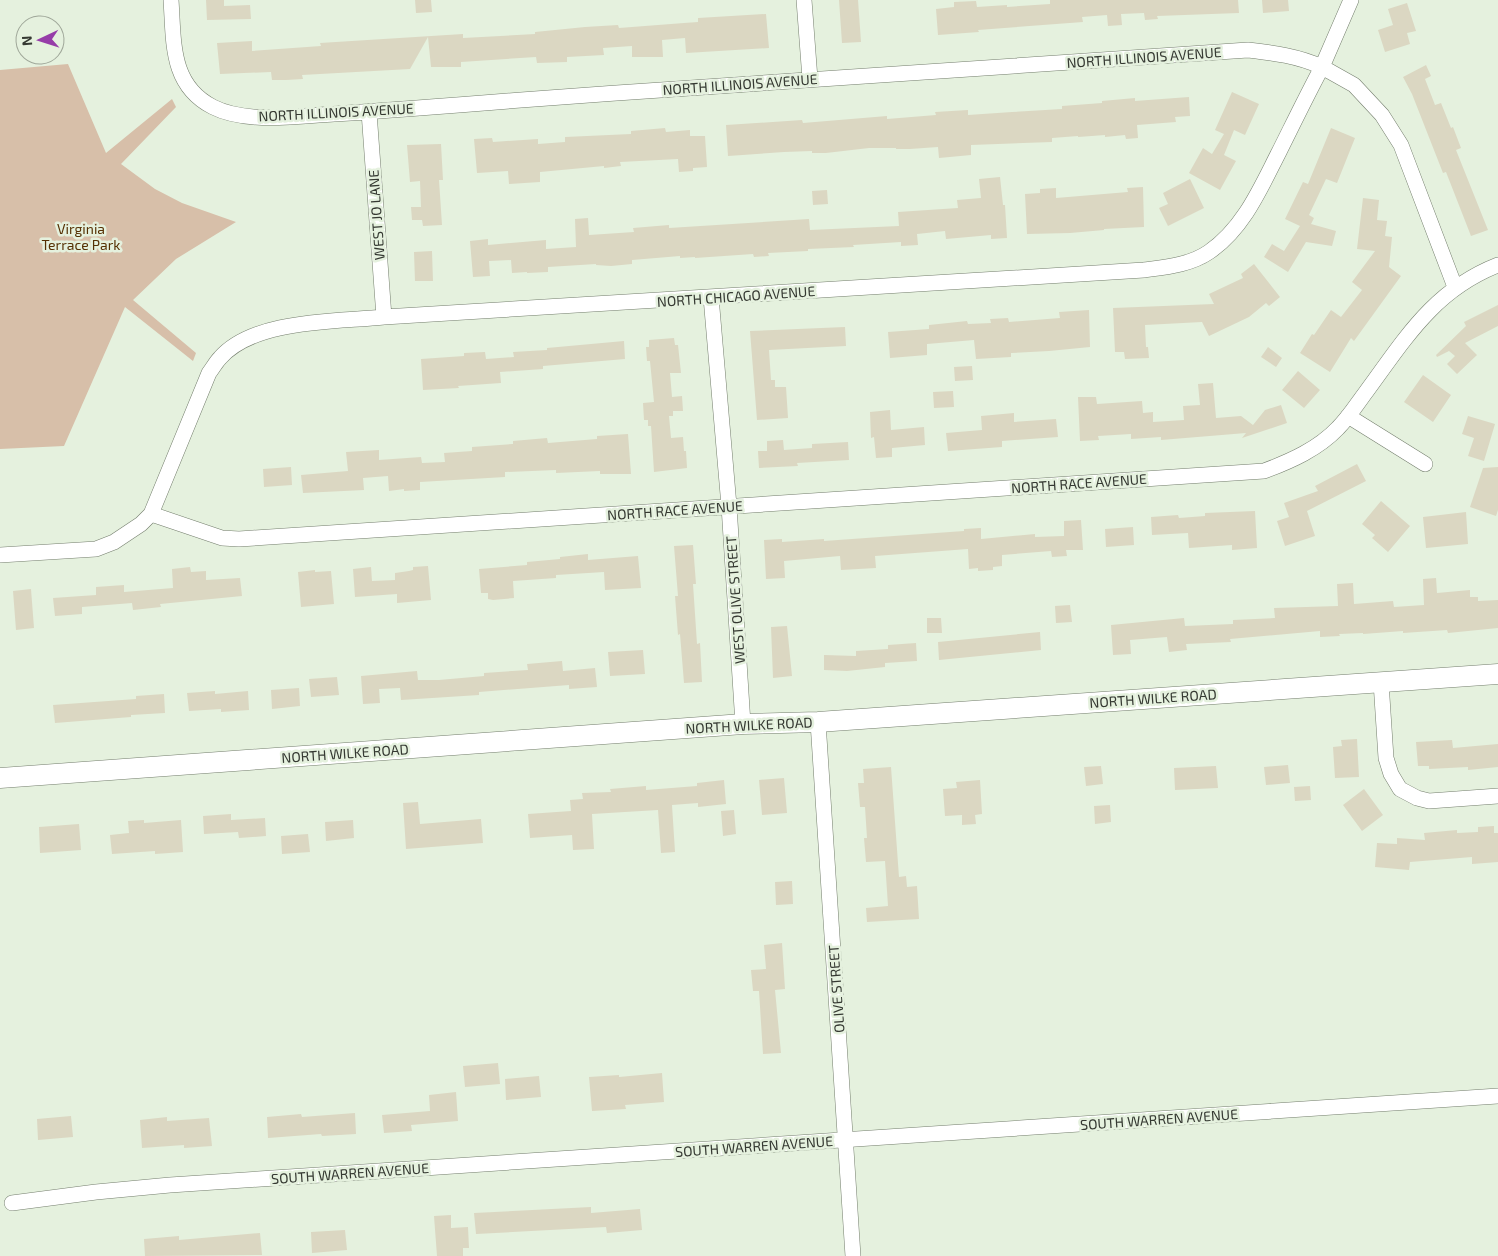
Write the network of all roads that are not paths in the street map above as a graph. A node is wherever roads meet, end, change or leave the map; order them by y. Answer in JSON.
{"nodes":[{"id":1,"x":171,"y":0,"type":"edge"},
{"id":2,"x":804,"y":0,"type":"edge"},
{"id":3,"x":1351,"y":0,"type":"edge"},
{"id":4,"x":1322,"y":67,"type":"junction"},
{"id":5,"x":810,"y":79,"type":"junction"},
{"id":6,"x":369,"y":112,"type":"junction"},
{"id":7,"x":1498,"y":265,"type":"edge"},
{"id":8,"x":1455,"y":288,"type":"junction"},
{"id":9,"x":711,"y":297,"type":"junction"},
{"id":10,"x":384,"y":318,"type":"junction"},
{"id":11,"x":1348,"y":416,"type":"junction"},
{"id":12,"x":1426,"y":464,"type":"dead end"},
{"id":13,"x":729,"y":506,"type":"junction"},
{"id":14,"x":151,"y":514,"type":"junction"},
{"id":15,"x":0,"y":555,"type":"edge"},
{"id":16,"x":1498,"y":674,"type":"edge"},
{"id":17,"x":1381,"y":682,"type":"junction"},
{"id":18,"x":818,"y":722,"type":"junction"},
{"id":19,"x":744,"y":724,"type":"junction"},
{"id":20,"x":0,"y":778,"type":"edge"},
{"id":21,"x":1498,"y":796,"type":"edge"},
{"id":22,"x":1498,"y":1096,"type":"edge"},
{"id":23,"x":845,"y":1140,"type":"junction"},
{"id":24,"x":12,"y":1203,"type":"dead end"},
{"id":25,"x":853,"y":1256,"type":"edge"}],
"edges":[{"from":1,"to":6,"type":"street","name":"NORTH ILLINOIS AVENUE"},
{"from":2,"to":5,"type":"street"},
{"from":3,"to":4,"type":"street","name":"NORTH CHICAGO AVENUE"},
{"from":4,"to":5,"type":"street","name":"NORTH ILLINOIS AVENUE"},
{"from":4,"to":8,"type":"street","name":"NORTH ILLINOIS AVENUE"},
{"from":4,"to":9,"type":"street","name":"NORTH CHICAGO AVENUE"},
{"from":5,"to":6,"type":"street","name":"NORTH ILLINOIS AVENUE"},
{"from":6,"to":10,"type":"street","name":"WEST JO LANE"},
{"from":7,"to":8,"type":"street"},
{"from":8,"to":11,"type":"street","name":"NORTH RACE AVENUE"},
{"from":9,"to":10,"type":"street","name":"NORTH CHICAGO AVENUE"},
{"from":9,"to":13,"type":"street","name":"WEST OLIVE STREET"},
{"from":10,"to":14,"type":"street","name":"NORTH CHICAGO AVENUE"},
{"from":11,"to":12,"type":"street"},
{"from":11,"to":13,"type":"street","name":"NORTH RACE AVENUE"},
{"from":13,"to":14,"type":"street","name":"NORTH RACE AVENUE"},
{"from":13,"to":19,"type":"street","name":"WEST OLIVE STREET"},
{"from":14,"to":15,"type":"street"},
{"from":16,"to":17,"type":"street","name":"NORTH WILKE ROAD"},
{"from":17,"to":18,"type":"street","name":"NORTH WILKE ROAD"},
{"from":17,"to":21,"type":"street"},
{"from":18,"to":19,"type":"street","name":"NORTH WILKE ROAD"},
{"from":18,"to":23,"type":"street","name":"OLIVE STREET"},
{"from":19,"to":20,"type":"street","name":"NORTH WILKE ROAD"},
{"from":22,"to":23,"type":"street","name":"SOUTH WARREN AVENUE"},
{"from":23,"to":24,"type":"street","name":"SOUTH WARREN AVENUE"},
{"from":23,"to":25,"type":"street","name":"OLIVE STREET"}]}
